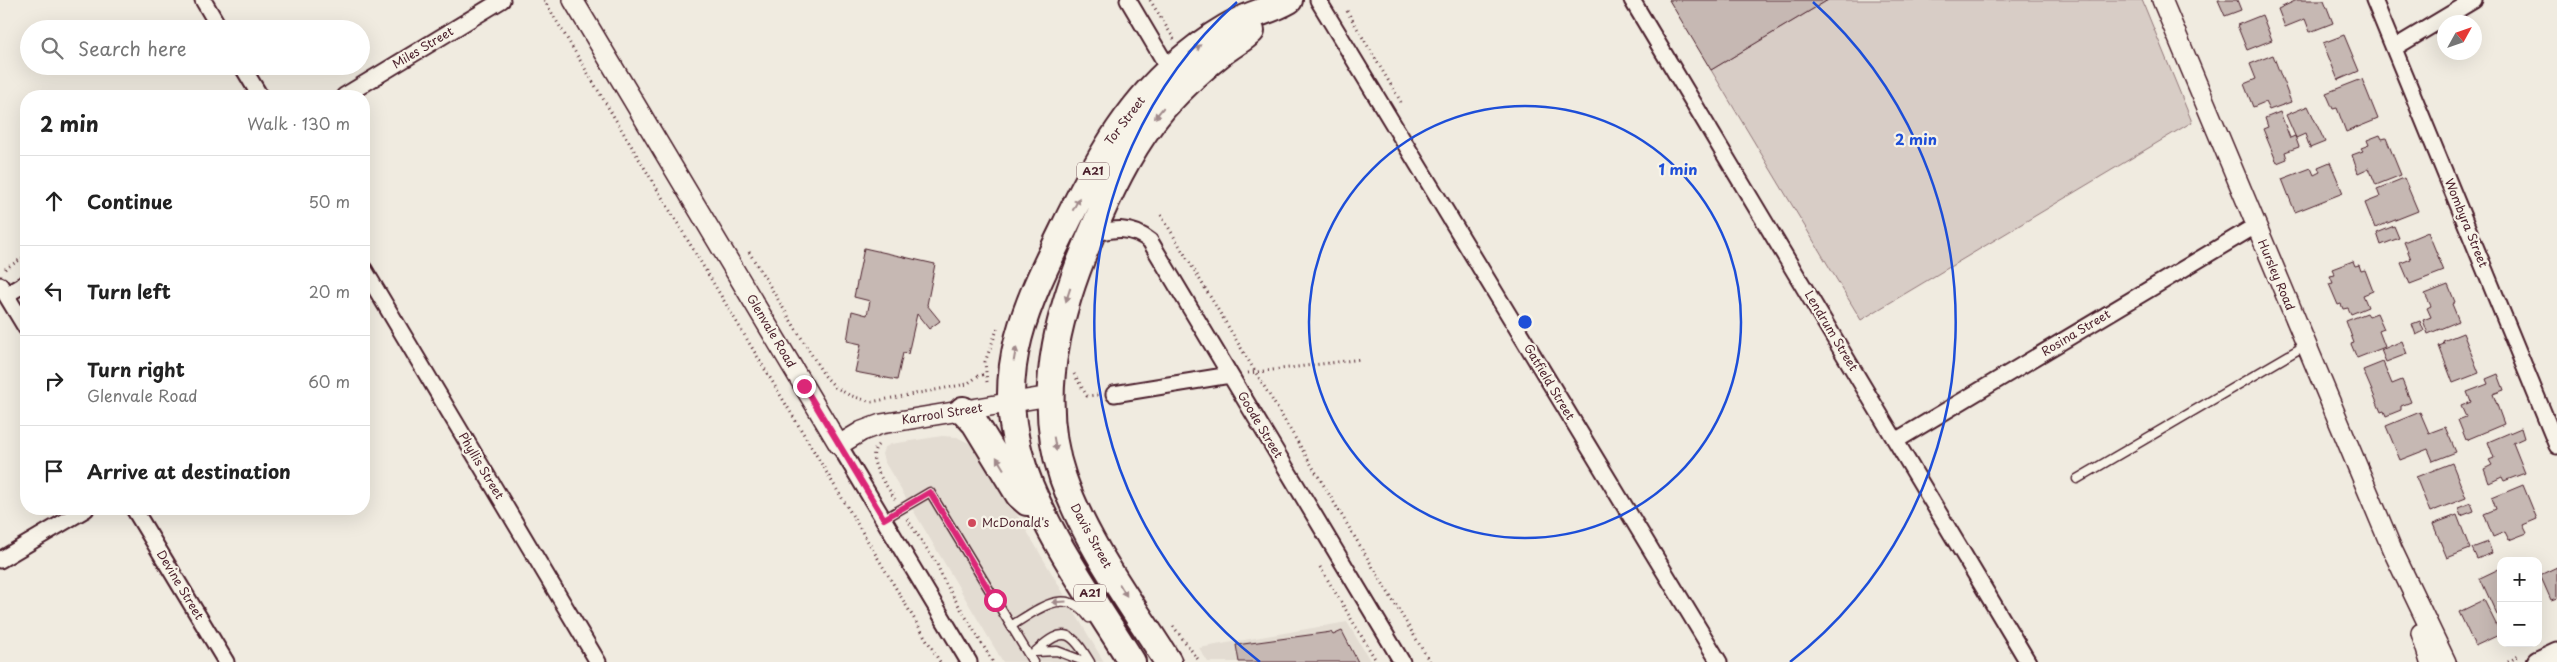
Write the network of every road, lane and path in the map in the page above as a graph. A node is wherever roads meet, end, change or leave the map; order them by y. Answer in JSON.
{"nodes":[{"id":1,"x":202,"y":0,"type":"edge"},
{"id":2,"x":502,"y":0,"type":"edge"},
{"id":3,"x":544,"y":0,"type":"edge"},
{"id":4,"x":573,"y":0,"type":"edge"},
{"id":5,"x":1128,"y":0,"type":"edge"},
{"id":6,"x":1150,"y":0,"type":"edge"},
{"id":7,"x":1318,"y":0,"type":"edge"},
{"id":8,"x":1632,"y":0,"type":"edge"},
{"id":9,"x":2162,"y":0,"type":"edge"},
{"id":10,"x":2374,"y":0,"type":"edge"},
{"id":11,"x":2474,"y":0,"type":"edge"},
{"id":12,"x":1280,"y":5,"type":"edge"},
{"id":13,"x":214,"y":20,"type":"edge"},
{"id":14,"x":1175,"y":42,"type":"dead end"},
{"id":15,"x":2394,"y":48,"type":"junction"},
{"id":16,"x":247,"y":75,"type":"edge"},
{"id":17,"x":1175,"y":80,"type":"junction"},
{"id":18,"x":256,"y":90,"type":"edge"},
{"id":19,"x":354,"y":90,"type":"edge"},
{"id":20,"x":1161,"y":215,"type":"dead end"},
{"id":21,"x":2255,"y":226,"type":"junction"},
{"id":22,"x":1092,"y":234,"type":"junction"},
{"id":23,"x":749,"y":252,"type":"dead end"},
{"id":24,"x":20,"y":260,"type":"edge"},
{"id":25,"x":0,"y":272,"type":"edge"},
{"id":26,"x":370,"y":279,"type":"edge"},
{"id":27,"x":20,"y":286,"type":"edge"},
{"id":28,"x":3,"y":290,"type":"edge"},
{"id":29,"x":20,"y":318,"type":"edge"},
{"id":30,"x":2306,"y":344,"type":"junction"},
{"id":31,"x":1362,"y":359,"type":"dead end"},
{"id":32,"x":1256,"y":372,"type":"junction"},
{"id":33,"x":1073,"y":373,"type":"dead end"},
{"id":34,"x":986,"y":374,"type":"dead end"},
{"id":35,"x":1230,"y":375,"type":"junction"},
{"id":36,"x":1114,"y":394,"type":"joint"},
{"id":37,"x":1050,"y":396,"type":"junction"},
{"id":38,"x":1012,"y":402,"type":"junction"},
{"id":39,"x":963,"y":410,"type":"junction"},
{"id":40,"x":1897,"y":440,"type":"junction"},
{"id":41,"x":884,"y":443,"type":"dead end"},
{"id":42,"x":839,"y":445,"type":"junction"},
{"id":43,"x":2557,"y":446,"type":"edge"},
{"id":44,"x":2078,"y":479,"type":"dead end"},
{"id":45,"x":901,"y":509,"type":"junction"},
{"id":46,"x":1042,"y":513,"type":"junction"},
{"id":47,"x":76,"y":515,"type":"edge"},
{"id":48,"x":138,"y":515,"type":"edge"},
{"id":49,"x":884,"y":519,"type":"junction"},
{"id":50,"x":2392,"y":549,"type":"junction"},
{"id":51,"x":0,"y":560,"type":"edge"},
{"id":52,"x":1320,"y":567,"type":"dead end"},
{"id":53,"x":1092,"y":623,"type":"dead end"},
{"id":54,"x":1011,"y":626,"type":"junction"},
{"id":55,"x":1103,"y":634,"type":"dead end"},
{"id":56,"x":1036,"y":651,"type":"junction"},
{"id":57,"x":2557,"y":653,"type":"edge"},
{"id":58,"x":1128,"y":655,"type":"edge"},
{"id":59,"x":1031,"y":659,"type":"edge"},
{"id":60,"x":226,"y":662,"type":"edge"},
{"id":61,"x":598,"y":662,"type":"edge"},
{"id":62,"x":940,"y":662,"type":"edge"},
{"id":63,"x":969,"y":662,"type":"edge"},
{"id":64,"x":993,"y":662,"type":"edge"},
{"id":65,"x":1088,"y":662,"type":"edge"},
{"id":66,"x":1168,"y":662,"type":"edge"},
{"id":67,"x":1376,"y":662,"type":"edge"},
{"id":68,"x":1402,"y":662,"type":"edge"},
{"id":69,"x":1430,"y":662,"type":"edge"},
{"id":70,"x":1718,"y":662,"type":"edge"},
{"id":71,"x":2028,"y":662,"type":"edge"},
{"id":72,"x":2430,"y":662,"type":"edge"},
{"id":73,"x":2446,"y":662,"type":"edge"},
{"id":74,"x":2538,"y":662,"type":"edge"}],
"edges":[{"from":1,"to":13,"type":"street"},
{"from":2,"to":19,"type":"street","name":"Miles Street"},
{"from":3,"to":62,"type":"path"},
{"from":4,"to":42,"type":"street","name":"Glenvale Road"},
{"from":5,"to":17,"type":"street"},
{"from":6,"to":14,"type":"path"},
{"from":7,"to":70,"type":"street","name":"Gatfield Street"},
{"from":8,"to":40,"type":"street","name":"Lendrum Street"},
{"from":9,"to":21,"type":"street","name":"Hursley Road"},
{"from":10,"to":15,"type":"street","name":"Wombyra Street"},
{"from":11,"to":15,"type":"street"},
{"from":12,"to":17,"type":"highway","name":"Tor Street","number":"A21"},
{"from":15,"to":43,"type":"street","name":"Wombyra Street"},
{"from":16,"to":18,"type":"street"},
{"from":17,"to":22,"type":"highway","name":"Tor Street","number":"A21","one_way":true},
{"from":38,"to":17,"type":"highway","name":"Tor Street","number":"A21","one_way":true},
{"from":20,"to":32,"type":"path"},
{"from":21,"to":30,"type":"street","name":"Hursley Road"},
{"from":21,"to":40,"type":"street","name":"Rosina Street"},
{"from":22,"to":35,"type":"street","name":"Goode Street"},
{"from":22,"to":37,"type":"highway","name":"Tor Street","number":"A21","one_way":true},
{"from":23,"to":34,"type":"path"},
{"from":24,"to":25,"type":"path"},
{"from":26,"to":61,"type":"street","name":"Phyllis Street"},
{"from":27,"to":28,"type":"street"},
{"from":28,"to":29,"type":"street"},
{"from":30,"to":44,"type":"lane"},
{"from":30,"to":50,"type":"street","name":"Hursley Road"},
{"from":31,"to":32,"type":"path"},
{"from":32,"to":35,"type":"path"},
{"from":32,"to":69,"type":"path"},
{"from":33,"to":36,"type":"path"},
{"from":35,"to":36,"type":"street"},
{"from":35,"to":68,"type":"street","name":"Goode Street"},
{"from":37,"to":38,"type":"street","name":"Karrool Street"},
{"from":37,"to":66,"type":"highway","name":"Davis Street","number":"A21","one_way":true},
{"from":38,"to":39,"type":"street","name":"Karrool Street"},
{"from":38,"to":46,"type":"highway","number":"A21"},
{"from":39,"to":42,"type":"street","name":"Karrool Street"},
{"from":46,"to":39,"type":"highway","one_way":true},
{"from":40,"to":71,"type":"street","name":"Lendrum Street"},
{"from":41,"to":45,"type":"path"},
{"from":42,"to":49,"type":"street","name":"Glenvale Road"},
{"from":45,"to":49,"type":"lane"},
{"from":45,"to":54,"type":"lane"},
{"from":45,"to":64,"type":"path"},
{"from":46,"to":58,"type":"highway","number":"A21"},
{"from":47,"to":51,"type":"street"},
{"from":48,"to":60,"type":"street","name":"Devine Street"},
{"from":49,"to":63,"type":"street","name":"Glenvale Road"},
{"from":50,"to":72,"type":"street","name":"Hursley Road"},
{"from":50,"to":73,"type":"street","name":"Hursley Road"},
{"from":52,"to":67,"type":"path"},
{"from":53,"to":54,"type":"lane","one_way":true},
{"from":54,"to":59,"type":"lane"},
{"from":55,"to":58,"type":"lane"},
{"from":56,"to":59,"type":"lane"},
{"from":56,"to":65,"type":"lane"},
{"from":56,"to":65,"type":"lane"},
{"from":57,"to":74,"type":"main road"}]}
